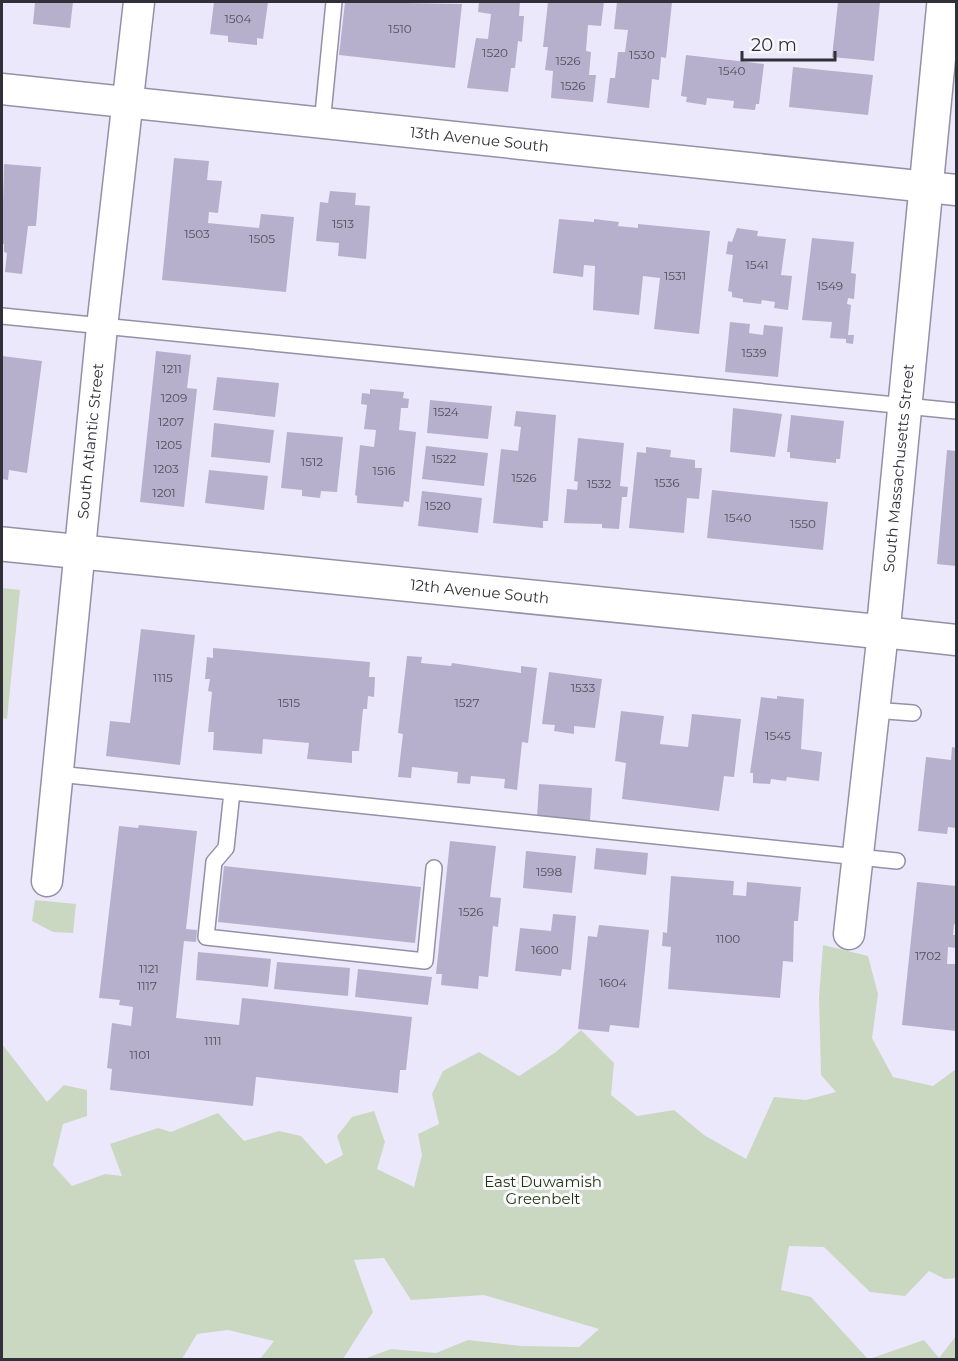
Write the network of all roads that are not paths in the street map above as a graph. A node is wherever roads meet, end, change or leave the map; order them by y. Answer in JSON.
{"nodes":[{"id":1,"x":139,"y":2,"type":"edge"},
{"id":2,"x":334,"y":2,"type":"edge"},
{"id":3,"x":945,"y":2,"type":"edge"},
{"id":4,"x":2,"y":89,"type":"edge"},
{"id":5,"x":128,"y":103,"type":"junction"},
{"id":6,"x":322,"y":124,"type":"junction"},
{"id":7,"x":941,"y":188,"type":"edge"},
{"id":8,"x":2,"y":316,"type":"edge"},
{"id":9,"x":102,"y":327,"type":"junction"},
{"id":10,"x":905,"y":406,"type":"junction"},
{"id":11,"x":957,"y":411,"type":"edge"},
{"id":12,"x":2,"y":544,"type":"edge"},
{"id":13,"x":80,"y":552,"type":"junction"},
{"id":14,"x":883,"y":632,"type":"junction"},
{"id":15,"x":957,"y":640,"type":"edge"},
{"id":16,"x":873,"y":710,"type":"junction"},
{"id":17,"x":913,"y":713,"type":"dead end"},
{"id":18,"x":58,"y":774,"type":"junction"},
{"id":19,"x":232,"y":792,"type":"junction"},
{"id":20,"x":857,"y":858,"type":"junction"},
{"id":21,"x":897,"y":861,"type":"dead end"},
{"id":22,"x":434,"y":868,"type":"dead end"},
{"id":23,"x":46,"y":881,"type":"dead end"},
{"id":24,"x":849,"y":934,"type":"dead end"}],
"edges":[{"from":1,"to":5,"type":"street","name":"South Atlantic Street"},
{"from":2,"to":6,"type":"lane"},
{"from":3,"to":7,"type":"street","name":"South Massachusetts Street"},
{"from":4,"to":5,"type":"street","name":"13th Avenue South"},
{"from":5,"to":6,"type":"street","name":"13th Avenue South"},
{"from":5,"to":9,"type":"street","name":"South Atlantic Street"},
{"from":6,"to":7,"type":"street","name":"13th Avenue South"},
{"from":7,"to":10,"type":"street","name":"South Massachusetts Street"},
{"from":8,"to":9,"type":"lane"},
{"from":9,"to":10,"type":"lane"},
{"from":9,"to":13,"type":"street","name":"South Atlantic Street"},
{"from":10,"to":11,"type":"lane"},
{"from":10,"to":14,"type":"street","name":"South Massachusetts Street"},
{"from":12,"to":13,"type":"street","name":"12th Avenue South"},
{"from":13,"to":14,"type":"street","name":"12th Avenue South"},
{"from":13,"to":18,"type":"street","name":"South Atlantic Street"},
{"from":14,"to":15,"type":"street","name":"12th Avenue South"},
{"from":14,"to":16,"type":"street","name":"South Massachusetts Street"},
{"from":16,"to":17,"type":"lane"},
{"from":16,"to":20,"type":"street","name":"South Massachusetts Street"},
{"from":18,"to":19,"type":"lane"},
{"from":18,"to":23,"type":"street","name":"South Atlantic Street"},
{"from":19,"to":20,"type":"lane"},
{"from":19,"to":22,"type":"lane"},
{"from":20,"to":21,"type":"lane"},
{"from":20,"to":24,"type":"street","name":"South Massachusetts Street"}]}
